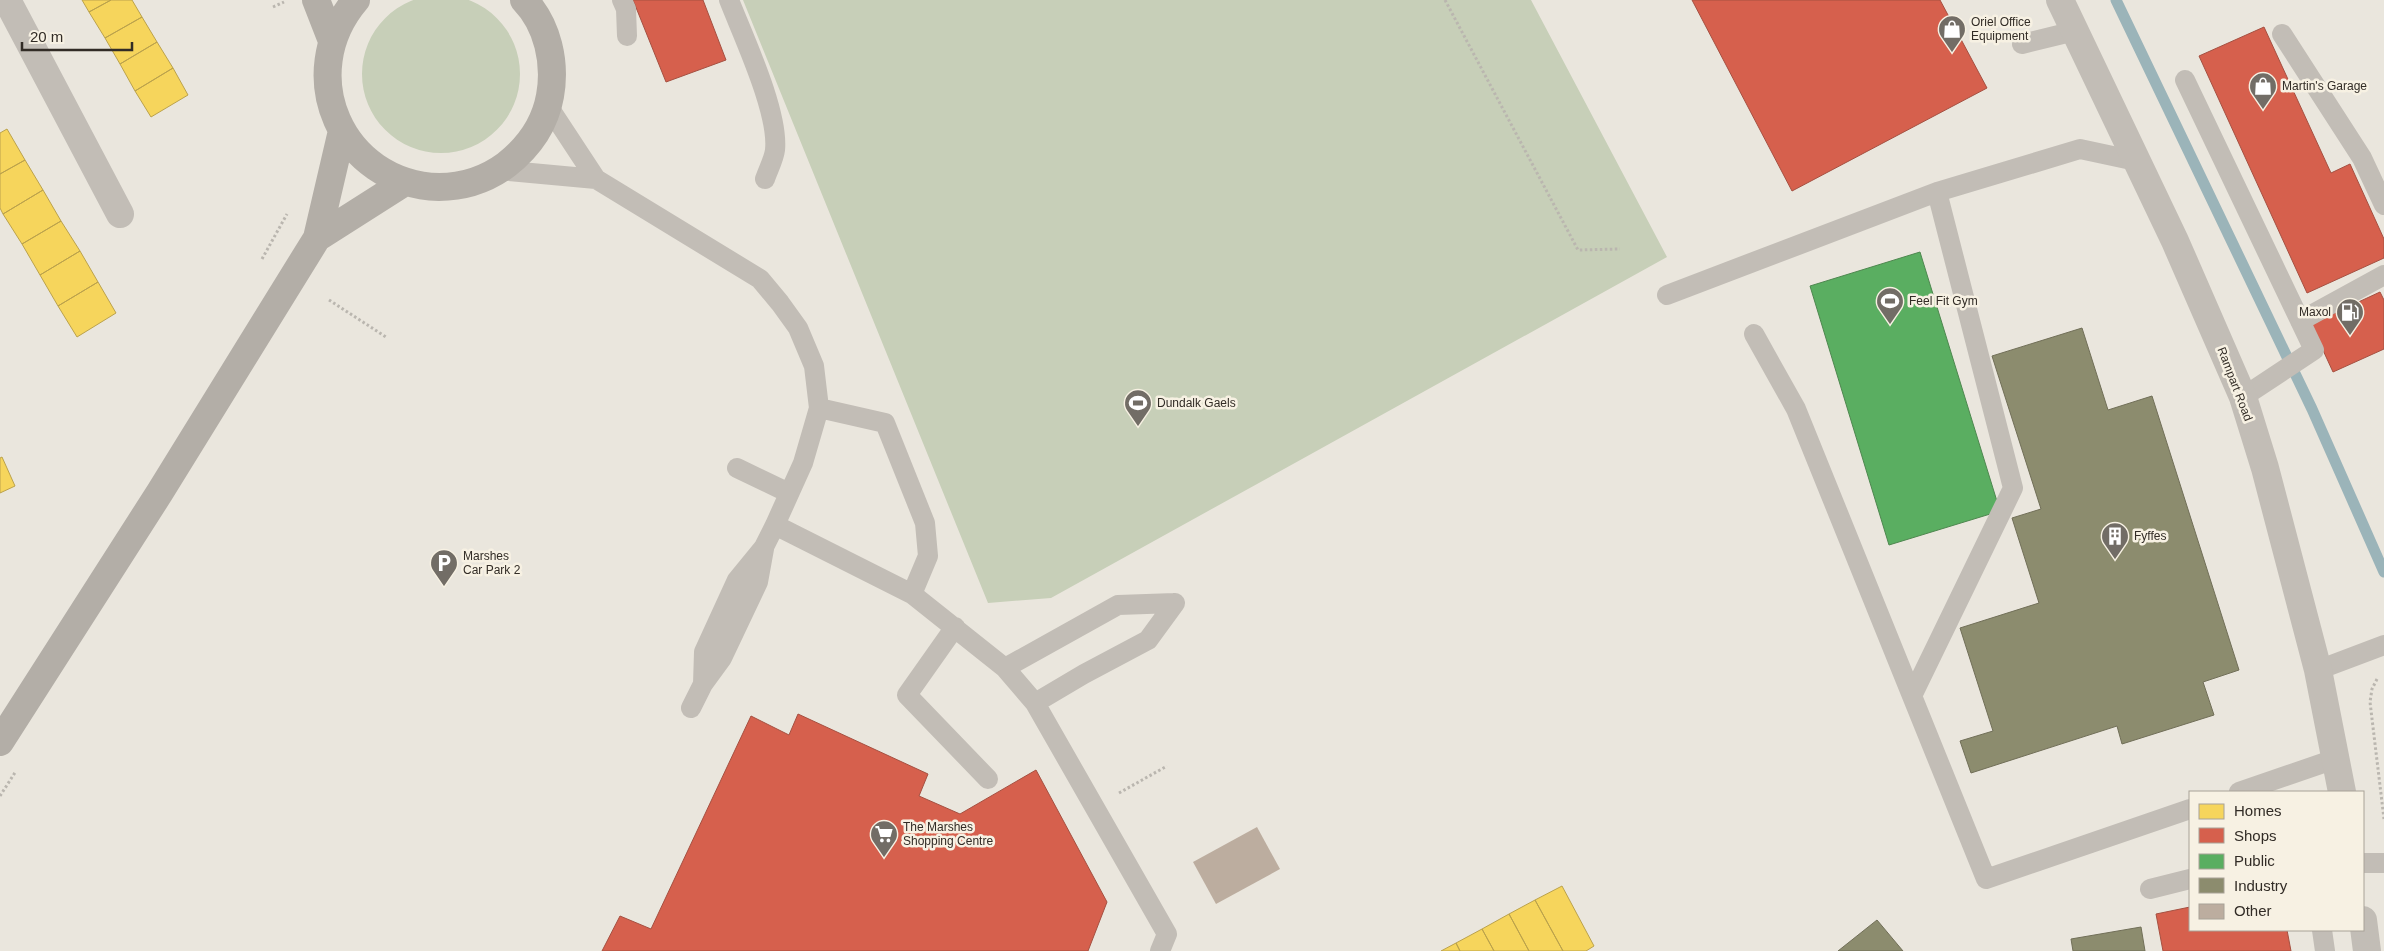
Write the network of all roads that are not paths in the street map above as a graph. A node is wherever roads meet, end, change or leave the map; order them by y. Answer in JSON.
{"nodes":[{"id":1,"x":316,"y":0,"type":"edge"},
{"id":2,"x":356,"y":0,"type":"edge"},
{"id":3,"x":622,"y":0,"type":"edge"},
{"id":4,"x":728,"y":0,"type":"edge"},
{"id":5,"x":2060,"y":0,"type":"edge"},
{"id":6,"x":526,"y":1,"type":"edge"},
{"id":7,"x":5,"y":6,"type":"edge"},
{"id":8,"x":2076,"y":31,"type":"junction"},
{"id":9,"x":2282,"y":34,"type":"dead end"},
{"id":10,"x":627,"y":36,"type":"dead end"},
{"id":11,"x":332,"y":41,"type":"junction"},
{"id":12,"x":2022,"y":44,"type":"dead end"},
{"id":13,"x":2185,"y":80,"type":"dead end"},
{"id":14,"x":548,"y":106,"type":"junction"},
{"id":15,"x":342,"y":131,"type":"junction"},
{"id":16,"x":2136,"y":161,"type":"junction"},
{"id":17,"x":500,"y":170,"type":"junction"},
{"id":18,"x":596,"y":179,"type":"junction"},
{"id":19,"x":765,"y":179,"type":"dead end"},
{"id":20,"x":405,"y":182,"type":"junction"},
{"id":21,"x":1937,"y":192,"type":"junction"},
{"id":22,"x":2384,"y":205,"type":"edge"},
{"id":23,"x":120,"y":214,"type":"dead end"},
{"id":24,"x":317,"y":238,"type":"junction"},
{"id":25,"x":2384,"y":275,"type":"edge"},
{"id":26,"x":1667,"y":294,"type":"dead end"},
{"id":27,"x":2300,"y":322,"type":"junction"},
{"id":28,"x":1754,"y":334,"type":"dead end"},
{"id":29,"x":2243,"y":398,"type":"junction"},
{"id":30,"x":819,"y":408,"type":"junction"},
{"id":31,"x":737,"y":468,"type":"dead end"},
{"id":32,"x":789,"y":493,"type":"junction"},
{"id":33,"x":775,"y":525,"type":"junction"},
{"id":34,"x":912,"y":594,"type":"junction"},
{"id":35,"x":955,"y":627,"type":"junction"},
{"id":36,"x":2384,"y":645,"type":"edge"},
{"id":37,"x":1005,"y":668,"type":"junction"},
{"id":38,"x":2318,"y":670,"type":"junction"},
{"id":39,"x":1912,"y":696,"type":"junction"},
{"id":40,"x":1035,"y":703,"type":"junction"},
{"id":41,"x":691,"y":708,"type":"dead end"},
{"id":42,"x":0,"y":742,"type":"edge"},
{"id":43,"x":2335,"y":759,"type":"junction"},
{"id":44,"x":988,"y":779,"type":"dead end"},
{"id":45,"x":2242,"y":791,"type":"edge"},
{"id":46,"x":2342,"y":791,"type":"edge"},
{"id":47,"x":2189,"y":809,"type":"edge"},
{"id":48,"x":2364,"y":863,"type":"edge"},
{"id":49,"x":2384,"y":864,"type":"edge"},
{"id":50,"x":2189,"y":879,"type":"edge"},
{"id":51,"x":2150,"y":889,"type":"dead end"},
{"id":52,"x":2364,"y":928,"type":"edge"},
{"id":53,"x":2322,"y":931,"type":"edge"},
{"id":54,"x":1160,"y":951,"type":"edge"},
{"id":55,"x":2325,"y":951,"type":"edge"},
{"id":56,"x":2367,"y":951,"type":"edge"}],
"edges":[{"from":1,"to":11,"type":"street"},
{"from":2,"to":11,"type":"street"},
{"from":3,"to":10,"type":"lane"},
{"from":4,"to":19,"type":"lane"},
{"from":5,"to":8,"type":"street","name":"Rampart Road"},
{"from":6,"to":14,"type":"street"},
{"from":7,"to":23,"type":"street"},
{"from":8,"to":12,"type":"lane"},
{"from":8,"to":16,"type":"street","name":"Rampart Road"},
{"from":9,"to":22,"type":"lane"},
{"from":11,"to":15,"type":"street"},
{"from":13,"to":27,"type":"lane"},
{"from":14,"to":17,"type":"street"},
{"from":14,"to":18,"type":"lane"},
{"from":15,"to":20,"type":"street"},
{"from":15,"to":24,"type":"street"},
{"from":16,"to":21,"type":"lane"},
{"from":16,"to":29,"type":"street","name":"Rampart Road"},
{"from":17,"to":18,"type":"lane"},
{"from":17,"to":20,"type":"street"},
{"from":18,"to":30,"type":"lane"},
{"from":20,"to":24,"type":"street"},
{"from":21,"to":26,"type":"lane"},
{"from":21,"to":39,"type":"lane"},
{"from":24,"to":42,"type":"street"},
{"from":25,"to":27,"type":"lane"},
{"from":27,"to":29,"type":"lane"},
{"from":28,"to":39,"type":"lane"},
{"from":29,"to":38,"type":"street","name":"Rampart Road"},
{"from":30,"to":32,"type":"lane"},
{"from":30,"to":34,"type":"lane"},
{"from":31,"to":32,"type":"lane"},
{"from":32,"to":33,"type":"lane"},
{"from":33,"to":34,"type":"lane"},
{"from":33,"to":41,"type":"lane"},
{"from":34,"to":35,"type":"lane"},
{"from":35,"to":37,"type":"lane"},
{"from":35,"to":44,"type":"lane"},
{"from":36,"to":38,"type":"lane"},
{"from":37,"to":40,"type":"lane"},
{"from":37,"to":40,"type":"lane"},
{"from":38,"to":43,"type":"street","name":"Rampart Road"},
{"from":39,"to":47,"type":"lane"},
{"from":40,"to":54,"type":"lane"},
{"from":43,"to":45,"type":"lane"},
{"from":43,"to":46,"type":"street","name":"Rampart Road"},
{"from":48,"to":49,"type":"lane"},
{"from":50,"to":51,"type":"lane"},
{"from":52,"to":56,"type":"street"},
{"from":53,"to":55,"type":"lane"}]}
